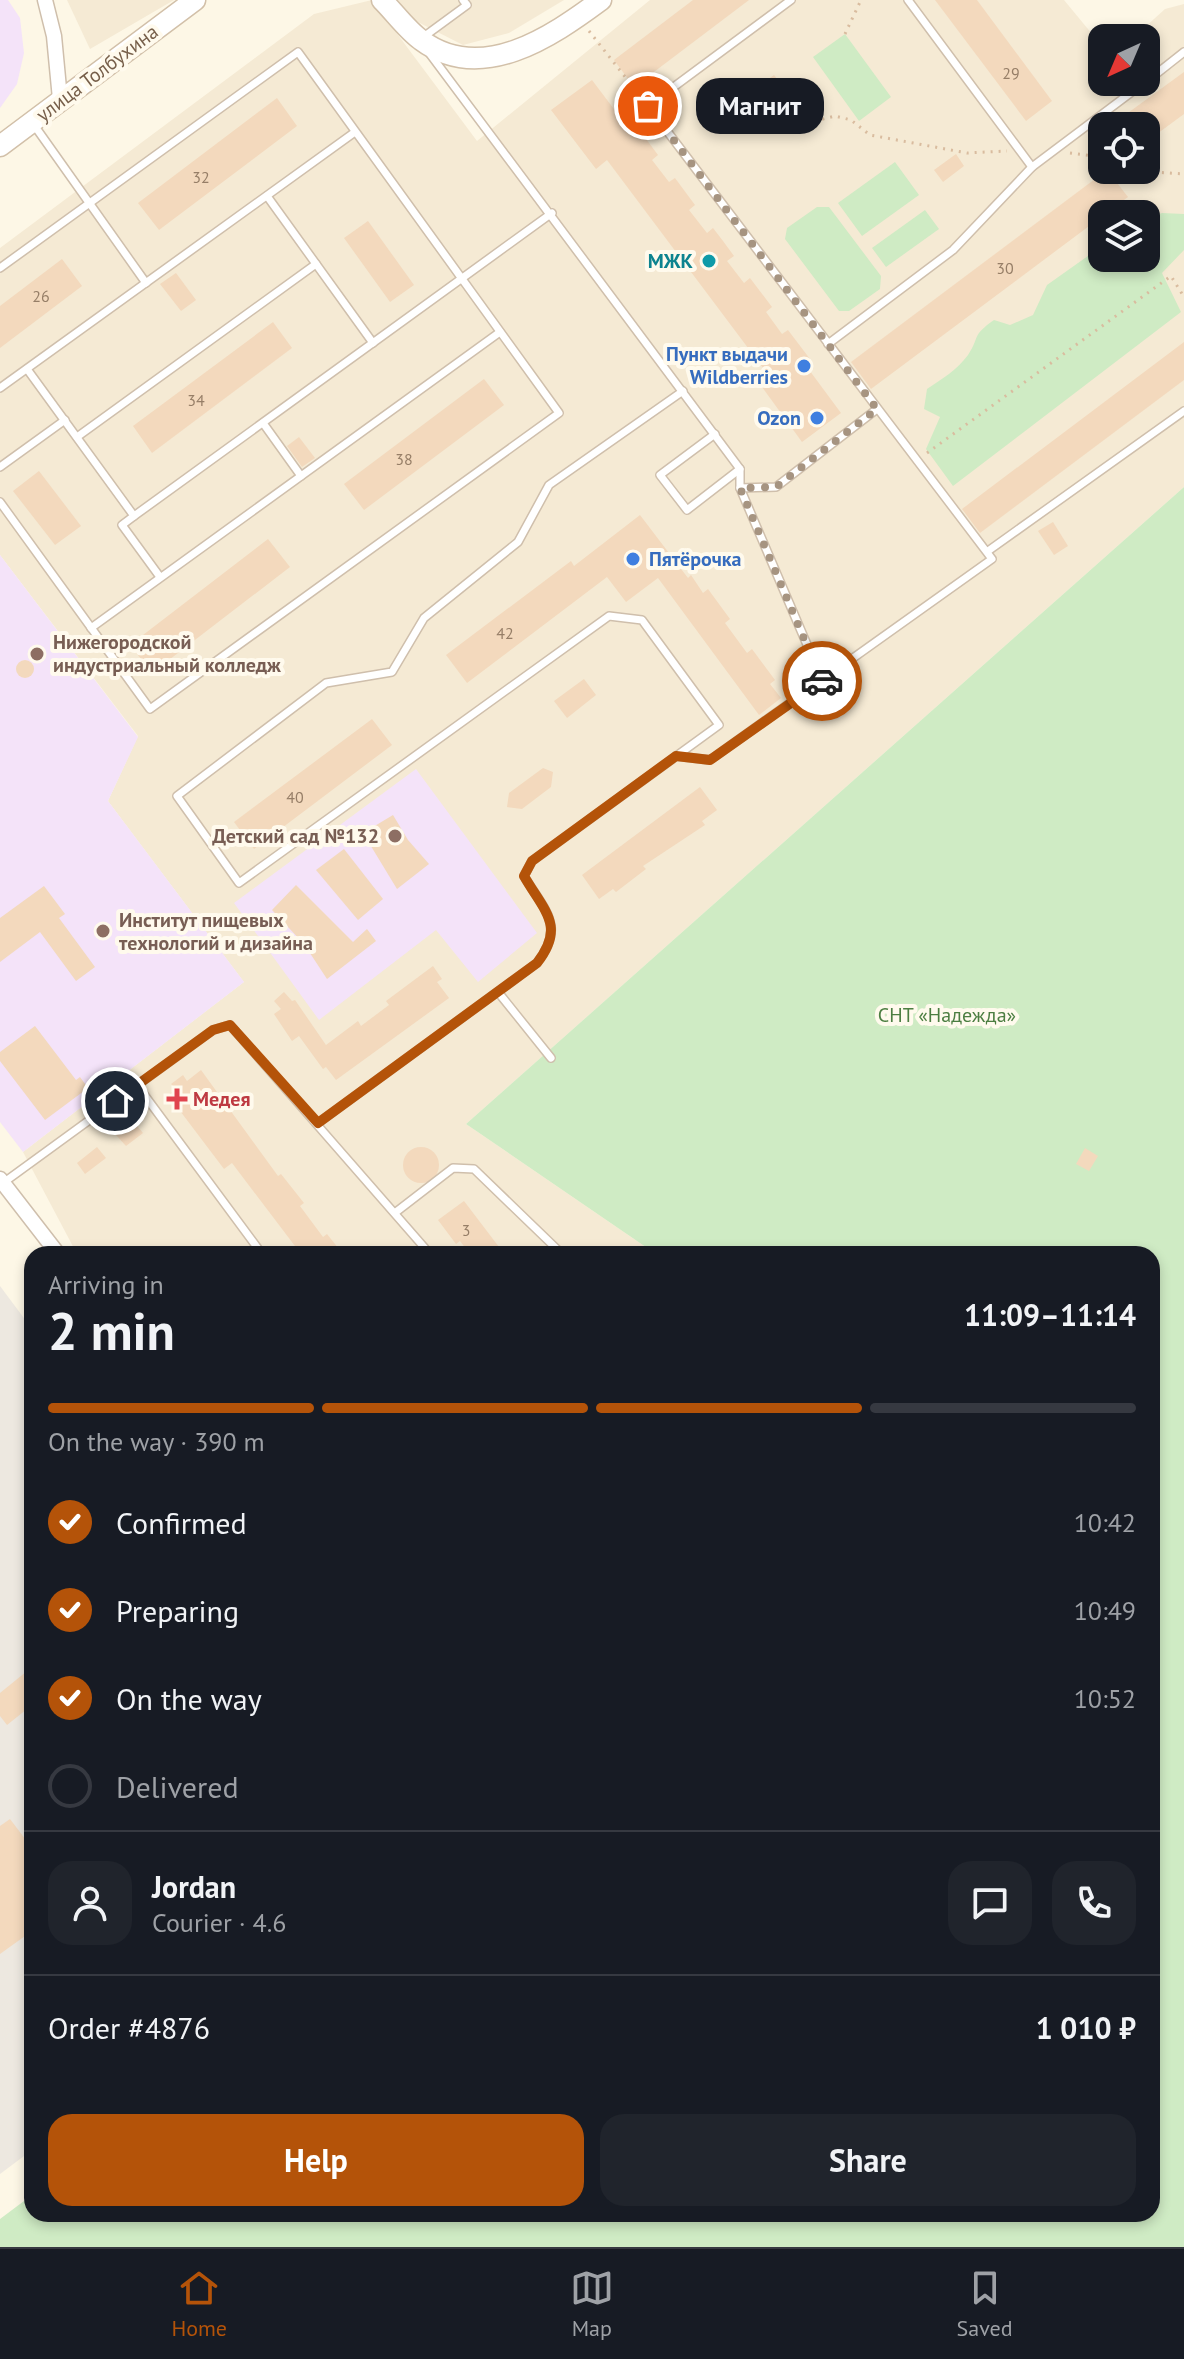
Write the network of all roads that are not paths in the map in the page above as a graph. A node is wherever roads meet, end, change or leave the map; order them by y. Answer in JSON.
{"nodes":[{"id":1,"x":45,"y":0,"type":"edge"},
{"id":2,"x":195,"y":0,"type":"edge"},
{"id":3,"x":382,"y":0,"type":"edge"},
{"id":4,"x":791,"y":0,"type":"edge"},
{"id":5,"x":908,"y":0,"type":"edge"},
{"id":6,"x":468,"y":2,"type":"edge"},
{"id":7,"x":597,"y":3,"type":"edge"},
{"id":8,"x":420,"y":40,"type":"junction"},
{"id":9,"x":1184,"y":52,"type":"edge"},
{"id":10,"x":1160,"y":71,"type":"edge"},
{"id":11,"x":1127,"y":96,"type":"edge"},
{"id":12,"x":60,"y":99,"type":"junction"},
{"id":13,"x":32,"y":122,"type":"junction"},
{"id":14,"x":355,"y":132,"type":"junction"},
{"id":15,"x":0,"y":146,"type":"edge"},
{"id":16,"x":1032,"y":167,"type":"junction"},
{"id":17,"x":267,"y":196,"type":"junction"},
{"id":18,"x":89,"y":204,"type":"junction"},
{"id":19,"x":552,"y":213,"type":"junction"},
{"id":20,"x":316,"y":264,"type":"junction"},
{"id":21,"x":0,"y":268,"type":"edge"},
{"id":22,"x":462,"y":279,"type":"junction"},
{"id":23,"x":146,"y":283,"type":"junction"},
{"id":24,"x":500,"y":332,"type":"junction"},
{"id":25,"x":373,"y":343,"type":"junction"},
{"id":26,"x":828,"y":344,"type":"junction"},
{"id":27,"x":27,"y":369,"type":"junction"},
{"id":28,"x":0,"y":388,"type":"edge"},
{"id":29,"x":683,"y":391,"type":"junction"},
{"id":30,"x":877,"y":409,"type":"junction"},
{"id":31,"x":1184,"y":411,"type":"edge"},
{"id":32,"x":65,"y":420,"type":"junction"},
{"id":33,"x":263,"y":423,"type":"junction"},
{"id":34,"x":715,"y":434,"type":"junction"},
{"id":35,"x":77,"y":437,"type":"junction"},
{"id":36,"x":0,"y":467,"type":"edge"},
{"id":37,"x":740,"y":469,"type":"junction"},
{"id":38,"x":301,"y":476,"type":"junction"},
{"id":39,"x":740,"y":488,"type":"junction"},
{"id":40,"x":0,"y":502,"type":"edge"},
{"id":41,"x":134,"y":516,"type":"junction"},
{"id":42,"x":988,"y":551,"type":"junction"},
{"id":43,"x":160,"y":577,"type":"junction"},
{"id":44,"x":91,"y":628,"type":"junction"},
{"id":45,"x":823,"y":682,"type":"junction"},
{"id":46,"x":676,"y":756,"type":"junction"},
{"id":47,"x":498,"y":992,"type":"junction"},
{"id":48,"x":551,"y":1058,"type":"dead end"},
{"id":49,"x":137,"y":1085,"type":"junction"},
{"id":50,"x":318,"y":1123,"type":"junction"},
{"id":51,"x":1,"y":1182,"type":"edge"},
{"id":52,"x":396,"y":1212,"type":"junction"},
{"id":53,"x":52,"y":1246,"type":"edge"},
{"id":54,"x":256,"y":1246,"type":"edge"},
{"id":55,"x":424,"y":1246,"type":"edge"},
{"id":56,"x":554,"y":1246,"type":"edge"}],
"edges":[{"from":1,"to":12,"type":"street"},
{"from":2,"to":12,"type":"street","name":"улица Толбухина"},
{"from":3,"to":8,"type":"street"},
{"from":4,"to":26,"type":"lane"},
{"from":5,"to":16,"type":"lane"},
{"from":6,"to":8,"type":"lane"},
{"from":7,"to":8,"type":"street"},
{"from":8,"to":19,"type":"lane"},
{"from":9,"to":10,"type":"lane"},
{"from":11,"to":16,"type":"lane"},
{"from":12,"to":13,"type":"street","name":"улица Толбухина"},
{"from":13,"to":15,"type":"street","name":"улица Толбухина"},
{"from":13,"to":18,"type":"lane"},
{"from":14,"to":17,"type":"lane"},
{"from":14,"to":18,"type":"lane"},
{"from":14,"to":22,"type":"lane"},
{"from":16,"to":26,"type":"lane"},
{"from":17,"to":20,"type":"lane"},
{"from":17,"to":23,"type":"lane"},
{"from":18,"to":21,"type":"lane"},
{"from":18,"to":23,"type":"lane"},
{"from":19,"to":22,"type":"lane"},
{"from":19,"to":29,"type":"lane"},
{"from":20,"to":25,"type":"lane"},
{"from":20,"to":35,"type":"lane"},
{"from":22,"to":24,"type":"lane"},
{"from":22,"to":25,"type":"lane"},
{"from":23,"to":27,"type":"lane"},
{"from":24,"to":38,"type":"lane"},
{"from":24,"to":44,"type":"lane"},
{"from":25,"to":33,"type":"lane"},
{"from":26,"to":30,"type":"lane"},
{"from":27,"to":28,"type":"lane"},
{"from":27,"to":32,"type":"lane"},
{"from":29,"to":34,"type":"lane"},
{"from":29,"to":46,"type":"lane"},
{"from":30,"to":39,"type":"lane"},
{"from":30,"to":42,"type":"lane"},
{"from":31,"to":42,"type":"lane"},
{"from":32,"to":35,"type":"lane"},
{"from":32,"to":36,"type":"lane"},
{"from":33,"to":38,"type":"lane"},
{"from":33,"to":41,"type":"lane"},
{"from":34,"to":37,"type":"lane"},
{"from":34,"to":37,"type":"lane"},
{"from":35,"to":41,"type":"lane"},
{"from":37,"to":39,"type":"lane"},
{"from":38,"to":43,"type":"lane"},
{"from":39,"to":45,"type":"lane"},
{"from":40,"to":44,"type":"lane"},
{"from":41,"to":43,"type":"lane"},
{"from":42,"to":45,"type":"lane"},
{"from":43,"to":44,"type":"lane"},
{"from":45,"to":46,"type":"lane"},
{"from":46,"to":47,"type":"lane"},
{"from":47,"to":48,"type":"lane"},
{"from":47,"to":50,"type":"lane"},
{"from":49,"to":50,"type":"lane"},
{"from":49,"to":51,"type":"lane"},
{"from":49,"to":54,"type":"lane"},
{"from":50,"to":52,"type":"lane"},
{"from":51,"to":53,"type":"street"},
{"from":52,"to":55,"type":"lane"},
{"from":52,"to":56,"type":"lane"}]}
